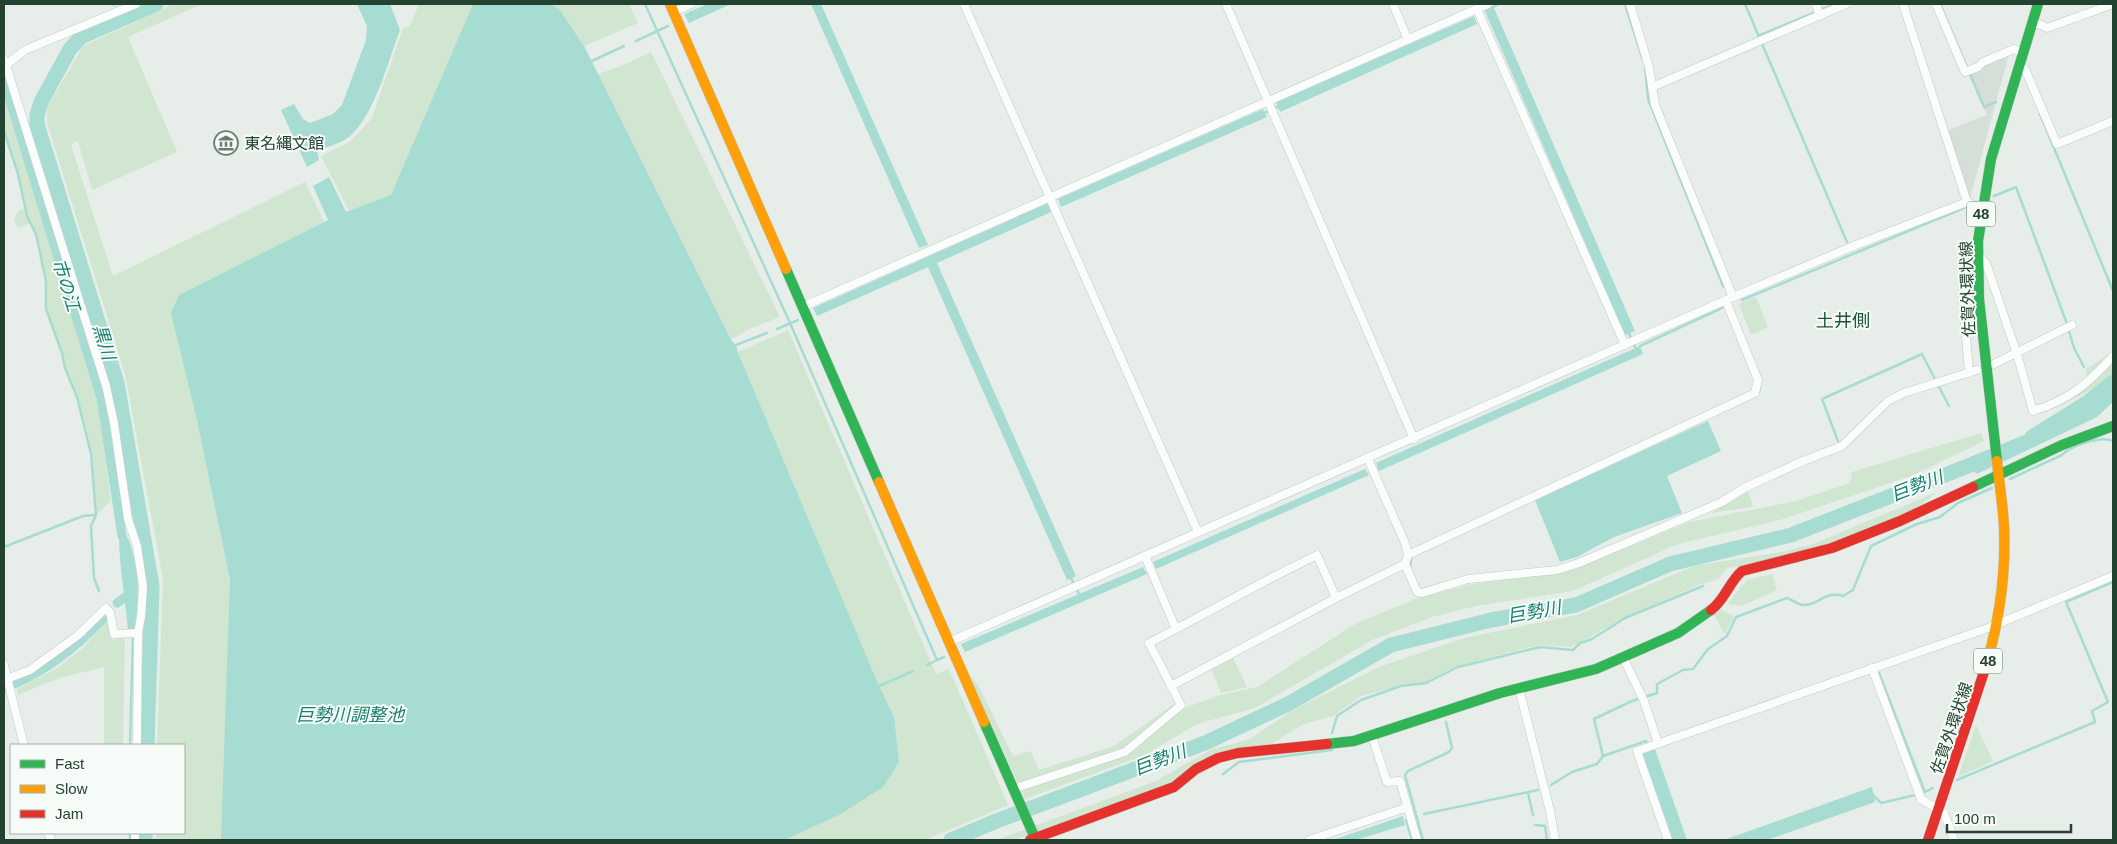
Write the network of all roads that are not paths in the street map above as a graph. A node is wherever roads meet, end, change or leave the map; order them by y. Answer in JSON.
{"nodes":[{"id":1,"x":136,"y":4,"type":"edge"},
{"id":2,"x":691,"y":4,"type":"edge"},
{"id":3,"x":964,"y":4,"type":"edge"},
{"id":4,"x":1226,"y":4,"type":"edge"},
{"id":5,"x":1393,"y":4,"type":"edge"},
{"id":6,"x":1488,"y":4,"type":"edge"},
{"id":7,"x":1630,"y":4,"type":"edge"},
{"id":8,"x":1846,"y":4,"type":"edge"},
{"id":9,"x":1903,"y":4,"type":"edge"},
{"id":10,"x":1936,"y":4,"type":"edge"},
{"id":11,"x":2038,"y":4,"type":"edge"},
{"id":12,"x":2113,"y":4,"type":"edge"},
{"id":13,"x":1817,"y":5,"type":"edge"},
{"id":14,"x":672,"y":8,"type":"edge"},
{"id":15,"x":1480,"y":15,"type":"junction"},
{"id":16,"x":1820,"y":16,"type":"junction"},
{"id":17,"x":2032,"y":24,"type":"junction"},
{"id":18,"x":1408,"y":40,"type":"junction"},
{"id":19,"x":2023,"y":53,"type":"junction"},
{"id":20,"x":5,"y":62,"type":"edge"},
{"id":21,"x":2019,"y":68,"type":"junction"},
{"id":22,"x":1652,"y":87,"type":"junction"},
{"id":23,"x":1271,"y":107,"type":"junction"},
{"id":24,"x":2113,"y":121,"type":"edge"},
{"id":25,"x":1967,"y":202,"type":"junction"},
{"id":26,"x":1053,"y":203,"type":"junction"},
{"id":27,"x":1982,"y":208,"type":"junction"},
{"id":28,"x":1978,"y":255,"type":"junction"},
{"id":29,"x":1730,"y":299,"type":"junction"},
{"id":30,"x":802,"y":307,"type":"junction"},
{"id":31,"x":2068,"y":327,"type":"dead end"},
{"id":32,"x":1630,"y":343,"type":"junction"},
{"id":33,"x":2018,"y":354,"type":"junction"},
{"id":34,"x":2113,"y":356,"type":"edge"},
{"id":35,"x":1994,"y":364,"type":"dead end"},
{"id":36,"x":2113,"y":426,"type":"edge"},
{"id":37,"x":1414,"y":439,"type":"junction"},
{"id":38,"x":1368,"y":459,"type":"junction"},
{"id":39,"x":2000,"y":475,"type":"junction"},
{"id":40,"x":1198,"y":532,"type":"junction"},
{"id":41,"x":1408,"y":555,"type":"junction"},
{"id":42,"x":1145,"y":556,"type":"junction"},
{"id":43,"x":1405,"y":564,"type":"junction"},
{"id":44,"x":2113,"y":576,"type":"edge"},
{"id":45,"x":1336,"y":598,"type":"junction"},
{"id":46,"x":1998,"y":624,"type":"junction"},
{"id":47,"x":1176,"y":629,"type":"junction"},
{"id":48,"x":138,"y":633,"type":"junction"},
{"id":49,"x":949,"y":642,"type":"junction"},
{"id":50,"x":1623,"y":657,"type":"junction"},
{"id":51,"x":4,"y":665,"type":"edge"},
{"id":52,"x":1872,"y":668,"type":"junction"},
{"id":53,"x":6,"y":679,"type":"edge"},
{"id":54,"x":1171,"y":686,"type":"junction"},
{"id":55,"x":1519,"y":688,"type":"junction"},
{"id":56,"x":1372,"y":736,"type":"junction"},
{"id":57,"x":24,"y":744,"type":"edge"},
{"id":58,"x":137,"y":744,"type":"edge"},
{"id":59,"x":1651,"y":745,"type":"junction"},
{"id":60,"x":1013,"y":789,"type":"junction"},
{"id":61,"x":1408,"y":808,"type":"junction"},
{"id":62,"x":1939,"y":811,"type":"junction"},
{"id":63,"x":1325,"y":838,"type":"edge"},
{"id":64,"x":1033,"y":839,"type":"edge"},
{"id":65,"x":1309,"y":840,"type":"edge"},
{"id":66,"x":1417,"y":840,"type":"edge"},
{"id":67,"x":1555,"y":840,"type":"edge"},
{"id":68,"x":1668,"y":840,"type":"edge"},
{"id":69,"x":1928,"y":840,"type":"edge"},
{"id":70,"x":1954,"y":840,"type":"edge"}],
"edges":[{"from":1,"to":20,"type":"street"},
{"from":2,"to":14,"type":"street"},
{"from":3,"to":26,"type":"street"},
{"from":4,"to":23,"type":"street"},
{"from":5,"to":18,"type":"street"},
{"from":6,"to":15,"type":"street"},
{"from":7,"to":22,"type":"street"},
{"from":8,"to":16,"type":"street"},
{"from":9,"to":25,"type":"street"},
{"from":10,"to":19,"type":"street"},
{"from":11,"to":17,"type":"street","name":"佐賀外環状線","number":"48"},
{"from":12,"to":17,"type":"street"},
{"from":13,"to":16,"type":"street"},
{"from":14,"to":30,"type":"street"},
{"from":15,"to":18,"type":"street"},
{"from":15,"to":32,"type":"street"},
{"from":16,"to":22,"type":"street"},
{"from":17,"to":19,"type":"street","name":"佐賀外環状線","number":"48"},
{"from":18,"to":23,"type":"street"},
{"from":19,"to":21,"type":"street","name":"佐賀外環状線","number":"48"},
{"from":20,"to":48,"type":"street"},
{"from":21,"to":24,"type":"street"},
{"from":21,"to":27,"type":"street","name":"佐賀外環状線","number":"48"},
{"from":22,"to":29,"type":"street"},
{"from":23,"to":26,"type":"street"},
{"from":23,"to":37,"type":"street"},
{"from":25,"to":27,"type":"street"},
{"from":25,"to":29,"type":"street"},
{"from":26,"to":30,"type":"street"},
{"from":26,"to":40,"type":"street"},
{"from":27,"to":28,"type":"street","name":"佐賀外環状線","number":"48"},
{"from":28,"to":33,"type":"street"},
{"from":28,"to":39,"type":"street","name":"佐賀外環状線","number":"48"},
{"from":28,"to":43,"type":"street"},
{"from":29,"to":32,"type":"street"},
{"from":29,"to":41,"type":"street"},
{"from":30,"to":49,"type":"street"},
{"from":31,"to":33,"type":"street"},
{"from":32,"to":37,"type":"street"},
{"from":33,"to":34,"type":"street"},
{"from":33,"to":35,"type":"street"},
{"from":36,"to":39,"type":"street"},
{"from":37,"to":38,"type":"street"},
{"from":38,"to":40,"type":"street"},
{"from":38,"to":41,"type":"street"},
{"from":39,"to":46,"type":"street","name":"佐賀外環状線","number":"48"},
{"from":39,"to":50,"type":"street"},
{"from":40,"to":42,"type":"street"},
{"from":41,"to":43,"type":"street"},
{"from":42,"to":47,"type":"street"},
{"from":42,"to":49,"type":"street"},
{"from":43,"to":45,"type":"street"},
{"from":44,"to":46,"type":"street"},
{"from":45,"to":47,"type":"street"},
{"from":45,"to":54,"type":"street"},
{"from":46,"to":52,"type":"street"},
{"from":46,"to":62,"type":"street","name":"佐賀外環状線","number":"48"},
{"from":47,"to":54,"type":"street"},
{"from":48,"to":53,"type":"street"},
{"from":48,"to":58,"type":"street"},
{"from":49,"to":60,"type":"street"},
{"from":50,"to":55,"type":"street"},
{"from":50,"to":59,"type":"street"},
{"from":51,"to":53,"type":"street"},
{"from":52,"to":59,"type":"street"},
{"from":52,"to":62,"type":"street"},
{"from":53,"to":57,"type":"street"},
{"from":54,"to":60,"type":"street"},
{"from":55,"to":56,"type":"street"},
{"from":55,"to":67,"type":"street"},
{"from":56,"to":61,"type":"street"},
{"from":56,"to":64,"type":"street"},
{"from":59,"to":68,"type":"street"},
{"from":60,"to":64,"type":"street"},
{"from":61,"to":63,"type":"street"},
{"from":61,"to":66,"type":"street"},
{"from":62,"to":69,"type":"street","name":"佐賀外環状線","number":"48"},
{"from":62,"to":70,"type":"street"},
{"from":63,"to":65,"type":"street"}]}
